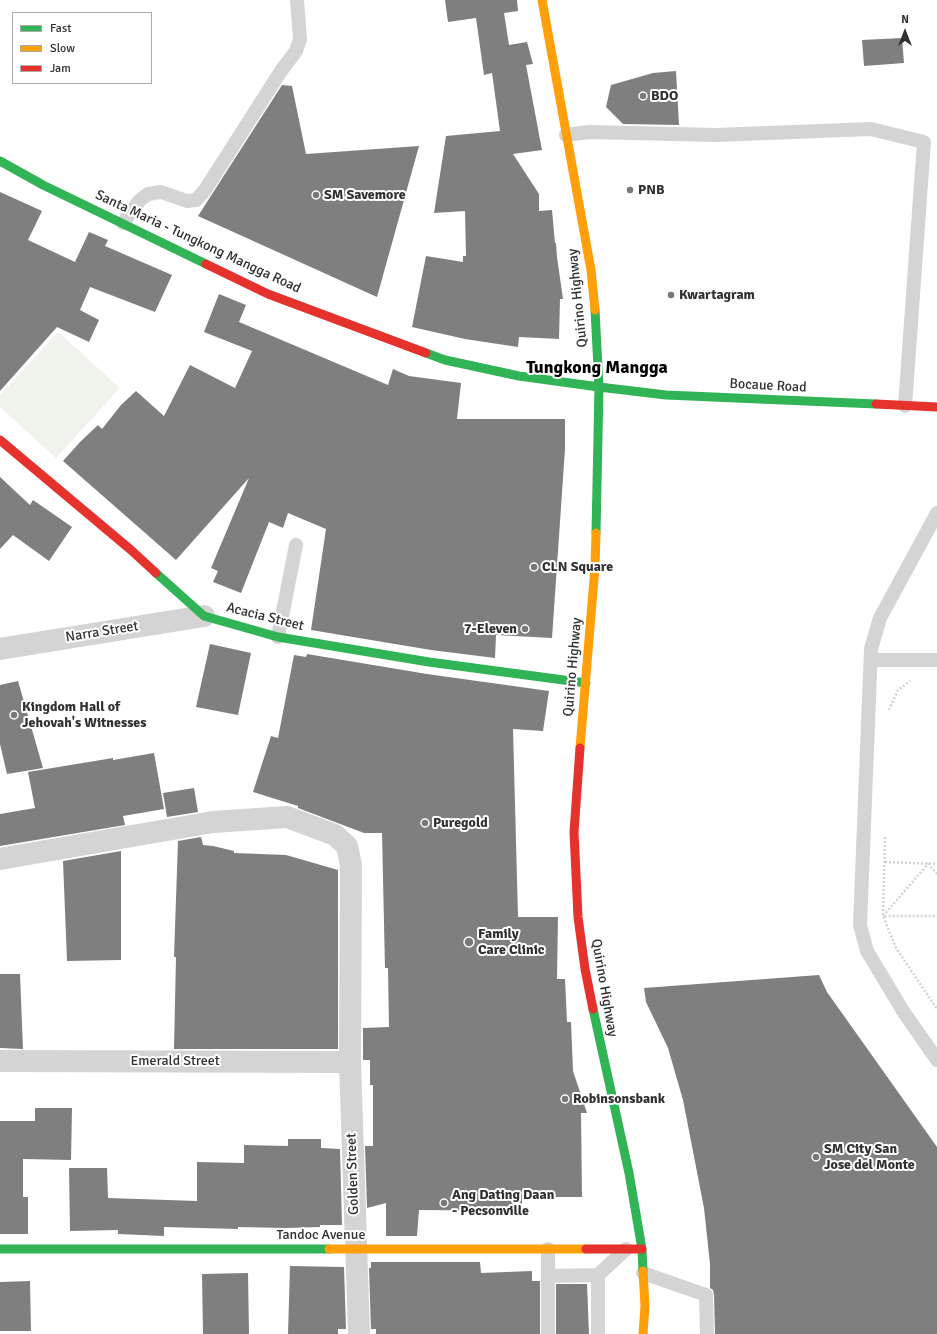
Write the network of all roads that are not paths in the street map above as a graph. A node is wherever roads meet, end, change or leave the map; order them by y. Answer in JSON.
{"nodes":[{"id":1,"x":297,"y":0,"type":"edge"},
{"id":2,"x":542,"y":0,"type":"edge"},
{"id":3,"x":566,"y":135,"type":"junction"},
{"id":4,"x":0,"y":161,"type":"edge"},
{"id":5,"x":123,"y":223,"type":"junction"},
{"id":6,"x":599,"y":387,"type":"junction"},
{"id":7,"x":905,"y":406,"type":"junction"},
{"id":8,"x":937,"y":407,"type":"edge"},
{"id":9,"x":0,"y":440,"type":"edge"},
{"id":10,"x":937,"y":513,"type":"edge"},
{"id":11,"x":296,"y":545,"type":"dead end"},
{"id":12,"x":204,"y":616,"type":"junction"},
{"id":13,"x":278,"y":637,"type":"junction"},
{"id":14,"x":0,"y":649,"type":"edge"},
{"id":15,"x":871,"y":660,"type":"junction"},
{"id":16,"x":937,"y":660,"type":"edge"},
{"id":17,"x":586,"y":684,"type":"junction"},
{"id":18,"x":0,"y":860,"type":"edge"},
{"id":19,"x":937,"y":1060,"type":"edge"},
{"id":20,"x":0,"y":1061,"type":"edge"},
{"id":21,"x":350,"y":1062,"type":"junction"},
{"id":22,"x":548,"y":1248,"type":"junction"},
{"id":23,"x":626,"y":1248,"type":"junction"},
{"id":24,"x":642,"y":1248,"type":"junction"},
{"id":25,"x":0,"y":1249,"type":"edge"},
{"id":26,"x":356,"y":1249,"type":"junction"},
{"id":27,"x":643,"y":1273,"type":"junction"},
{"id":28,"x":598,"y":1275,"type":"junction"},
{"id":29,"x":548,"y":1276,"type":"junction"},
{"id":30,"x":359,"y":1334,"type":"edge"},
{"id":31,"x":548,"y":1334,"type":"edge"},
{"id":32,"x":598,"y":1334,"type":"edge"},
{"id":33,"x":643,"y":1334,"type":"edge"},
{"id":34,"x":707,"y":1334,"type":"edge"}],
"edges":[{"from":1,"to":5,"type":"lane"},
{"from":2,"to":3,"type":"main road","name":"Quirino Highway"},
{"from":3,"to":6,"type":"main road","name":"Quirino Highway"},
{"from":3,"to":7,"type":"lane"},
{"from":4,"to":5,"type":"main road","name":"Santa Maria - Tungkong Mangga Road"},
{"from":5,"to":6,"type":"main road","name":"Santa Maria - Tungkong Mangga Road"},
{"from":6,"to":7,"type":"main road","name":"Bocaue Road"},
{"from":6,"to":17,"type":"main road","name":"Quirino Highway"},
{"from":7,"to":8,"type":"main road","name":"Bocaue Road"},
{"from":9,"to":12,"type":"main road","name":"Acacia Street"},
{"from":10,"to":15,"type":"lane"},
{"from":11,"to":13,"type":"lane"},
{"from":12,"to":13,"type":"main road","name":"Acacia Street"},
{"from":12,"to":14,"type":"street","name":"Narra Street"},
{"from":13,"to":17,"type":"main road","name":"Acacia Street"},
{"from":15,"to":16,"type":"lane"},
{"from":15,"to":19,"type":"lane"},
{"from":17,"to":24,"type":"main road","name":"Quirino Highway"},
{"from":18,"to":21,"type":"street","name":"Golden Street"},
{"from":20,"to":21,"type":"street","name":"Emerald Street"},
{"from":21,"to":26,"type":"street","name":"Golden Street"},
{"from":22,"to":23,"type":"main road","name":"Tandoc Avenue"},
{"from":22,"to":26,"type":"main road","name":"Tandoc Avenue"},
{"from":22,"to":29,"type":"lane"},
{"from":23,"to":24,"type":"main road","name":"Tandoc Avenue"},
{"from":23,"to":28,"type":"lane"},
{"from":24,"to":27,"type":"main road","name":"Quirino Highway"},
{"from":25,"to":26,"type":"main road","name":"Tandoc Avenue"},
{"from":26,"to":30,"type":"street","name":"Golden Street"},
{"from":27,"to":33,"type":"main road","name":"Quirino Highway"},
{"from":27,"to":34,"type":"lane"},
{"from":28,"to":29,"type":"lane"},
{"from":28,"to":32,"type":"lane"},
{"from":29,"to":31,"type":"lane"}]}
